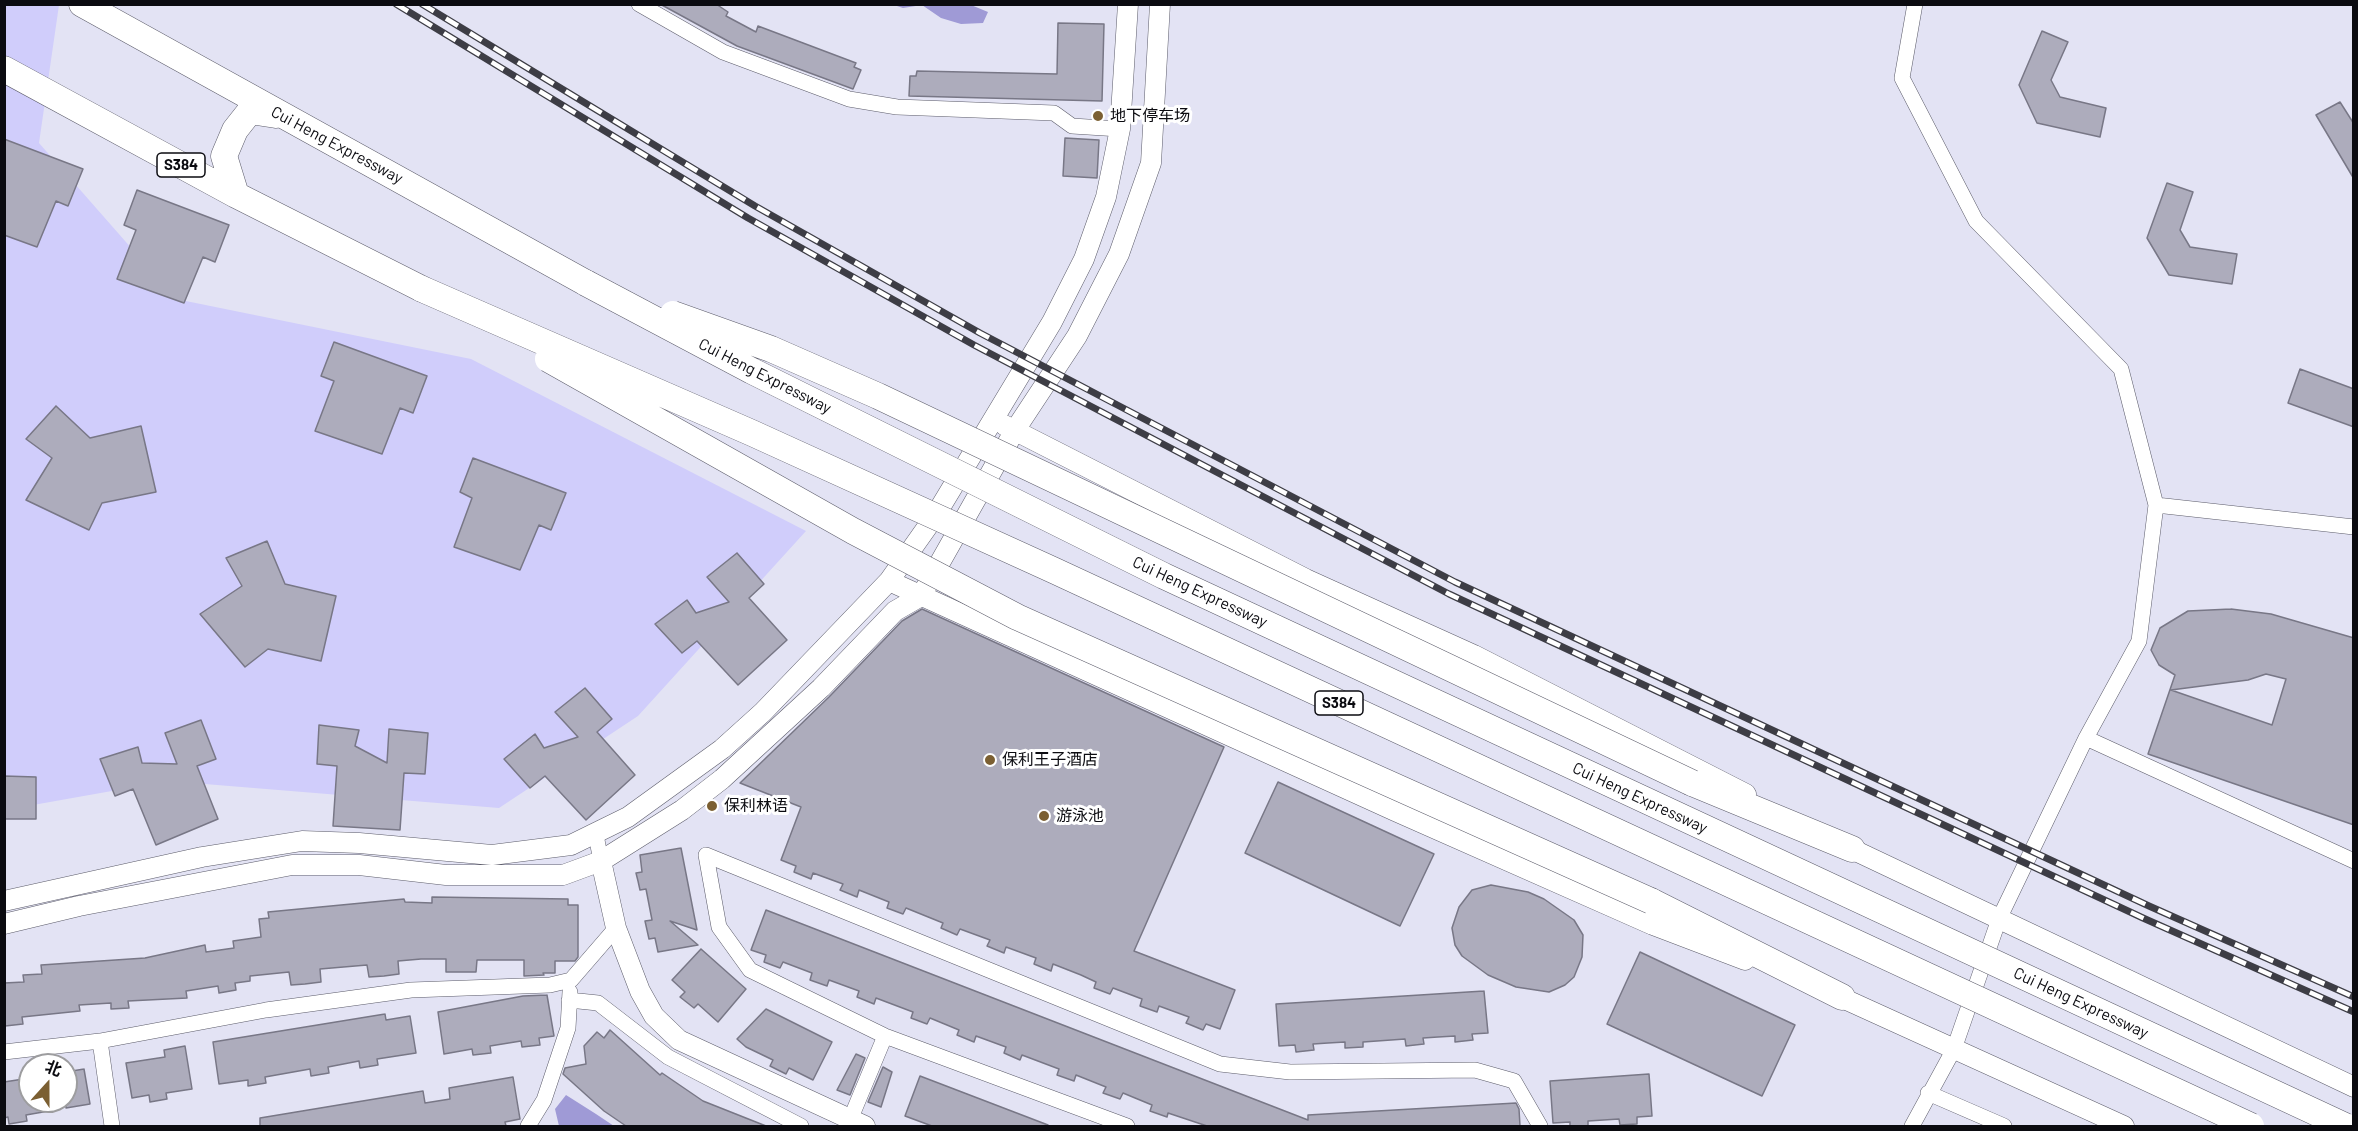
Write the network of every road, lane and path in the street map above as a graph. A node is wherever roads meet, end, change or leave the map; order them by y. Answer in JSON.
{"nodes":[{"id":1,"x":82,"y":4,"type":"edge"},
{"id":2,"x":639,"y":4,"type":"edge"},
{"id":3,"x":1128,"y":4,"type":"edge"},
{"id":4,"x":1160,"y":4,"type":"edge"},
{"id":5,"x":1915,"y":4,"type":"edge"},
{"id":6,"x":4,"y":69,"type":"edge"},
{"id":7,"x":283,"y":116,"type":"junction"},
{"id":8,"x":1120,"y":129,"type":"junction"},
{"id":9,"x":236,"y":195,"type":"junction"},
{"id":10,"x":586,"y":283,"type":"junction"},
{"id":11,"x":422,"y":289,"type":"junction"},
{"id":12,"x":993,"y":419,"type":"junction"},
{"id":13,"x":1015,"y":430,"type":"junction"},
{"id":14,"x":2156,"y":505,"type":"junction"},
{"id":15,"x":2354,"y":527,"type":"edge"},
{"id":16,"x":889,"y":581,"type":"junction"},
{"id":17,"x":921,"y":596,"type":"junction"},
{"id":18,"x":2086,"y":738,"type":"junction"},
{"id":19,"x":596,"y":835,"type":"junction"},
{"id":20,"x":1852,"y":849,"type":"junction"},
{"id":21,"x":601,"y":861,"type":"junction"},
{"id":22,"x":2354,"y":861,"type":"edge"},
{"id":23,"x":4,"y":901,"type":"edge"},
{"id":24,"x":1998,"y":919,"type":"junction"},
{"id":25,"x":4,"y":924,"type":"edge"},
{"id":26,"x":616,"y":928,"type":"junction"},
{"id":27,"x":571,"y":980,"type":"junction"},
{"id":28,"x":1842,"y":997,"type":"junction"},
{"id":29,"x":569,"y":1000,"type":"junction"},
{"id":30,"x":885,"y":1036,"type":"junction"},
{"id":31,"x":99,"y":1041,"type":"junction"},
{"id":32,"x":1954,"y":1049,"type":"junction"},
{"id":33,"x":4,"y":1052,"type":"edge"},
{"id":34,"x":2354,"y":1087,"type":"edge"},
{"id":35,"x":1928,"y":1093,"type":"junction"},
{"id":36,"x":857,"y":1123,"type":"edge"},
{"id":37,"x":112,"y":1126,"type":"edge"},
{"id":38,"x":528,"y":1126,"type":"edge"},
{"id":39,"x":801,"y":1126,"type":"edge"},
{"id":40,"x":1127,"y":1126,"type":"edge"},
{"id":41,"x":1540,"y":1126,"type":"edge"},
{"id":42,"x":1912,"y":1126,"type":"edge"},
{"id":43,"x":2004,"y":1126,"type":"edge"},
{"id":44,"x":2124,"y":1126,"type":"edge"},
{"id":45,"x":2251,"y":1126,"type":"edge"},
{"id":46,"x":2345,"y":1126,"type":"edge"}],
"edges":[{"from":1,"to":7,"type":"highway","name":"Cui Heng Expressway","number":"S384"},
{"from":2,"to":8,"type":"street"},
{"from":3,"to":8,"type":"street"},
{"from":4,"to":13,"type":"street"},
{"from":5,"to":14,"type":"street"},
{"from":6,"to":9,"type":"highway","number":"S384"},
{"from":7,"to":9,"type":"highway"},
{"from":7,"to":10,"type":"highway","name":"Cui Heng Expressway","number":"S384"},
{"from":8,"to":12,"type":"street"},
{"from":9,"to":11,"type":"highway","number":"S384"},
{"from":10,"to":20,"type":"highway","bridge":true},
{"from":10,"to":46,"type":"highway","name":"Cui Heng Expressway","number":"S384","bridge":true},
{"from":11,"to":28,"type":"highway","bridge":true},
{"from":11,"to":45,"type":"highway","number":"S384","bridge":true},
{"from":12,"to":13,"type":"street"},
{"from":12,"to":16,"type":"street"},
{"from":13,"to":17,"type":"street"},
{"from":13,"to":20,"type":"street"},
{"from":14,"to":15,"type":"street"},
{"from":14,"to":18,"type":"street"},
{"from":16,"to":17,"type":"street"},
{"from":16,"to":19,"type":"street"},
{"from":17,"to":21,"type":"street"},
{"from":17,"to":28,"type":"street"},
{"from":18,"to":22,"type":"street"},
{"from":18,"to":24,"type":"street"},
{"from":19,"to":21,"type":"street"},
{"from":19,"to":23,"type":"street"},
{"from":20,"to":24,"type":"street"},
{"from":21,"to":25,"type":"street"},
{"from":21,"to":26,"type":"street"},
{"from":24,"to":32,"type":"street"},
{"from":24,"to":34,"type":"street"},
{"from":26,"to":27,"type":"street"},
{"from":26,"to":36,"type":"street"},
{"from":27,"to":29,"type":"street"},
{"from":27,"to":31,"type":"street"},
{"from":28,"to":32,"type":"street"},
{"from":29,"to":38,"type":"street"},
{"from":29,"to":39,"type":"street"},
{"from":30,"to":36,"type":"street"},
{"from":30,"to":40,"type":"street"},
{"from":30,"to":41,"type":"street"},
{"from":31,"to":33,"type":"street"},
{"from":31,"to":37,"type":"street"},
{"from":32,"to":35,"type":"street"},
{"from":32,"to":44,"type":"street"},
{"from":35,"to":42,"type":"street"},
{"from":35,"to":43,"type":"street"}]}
